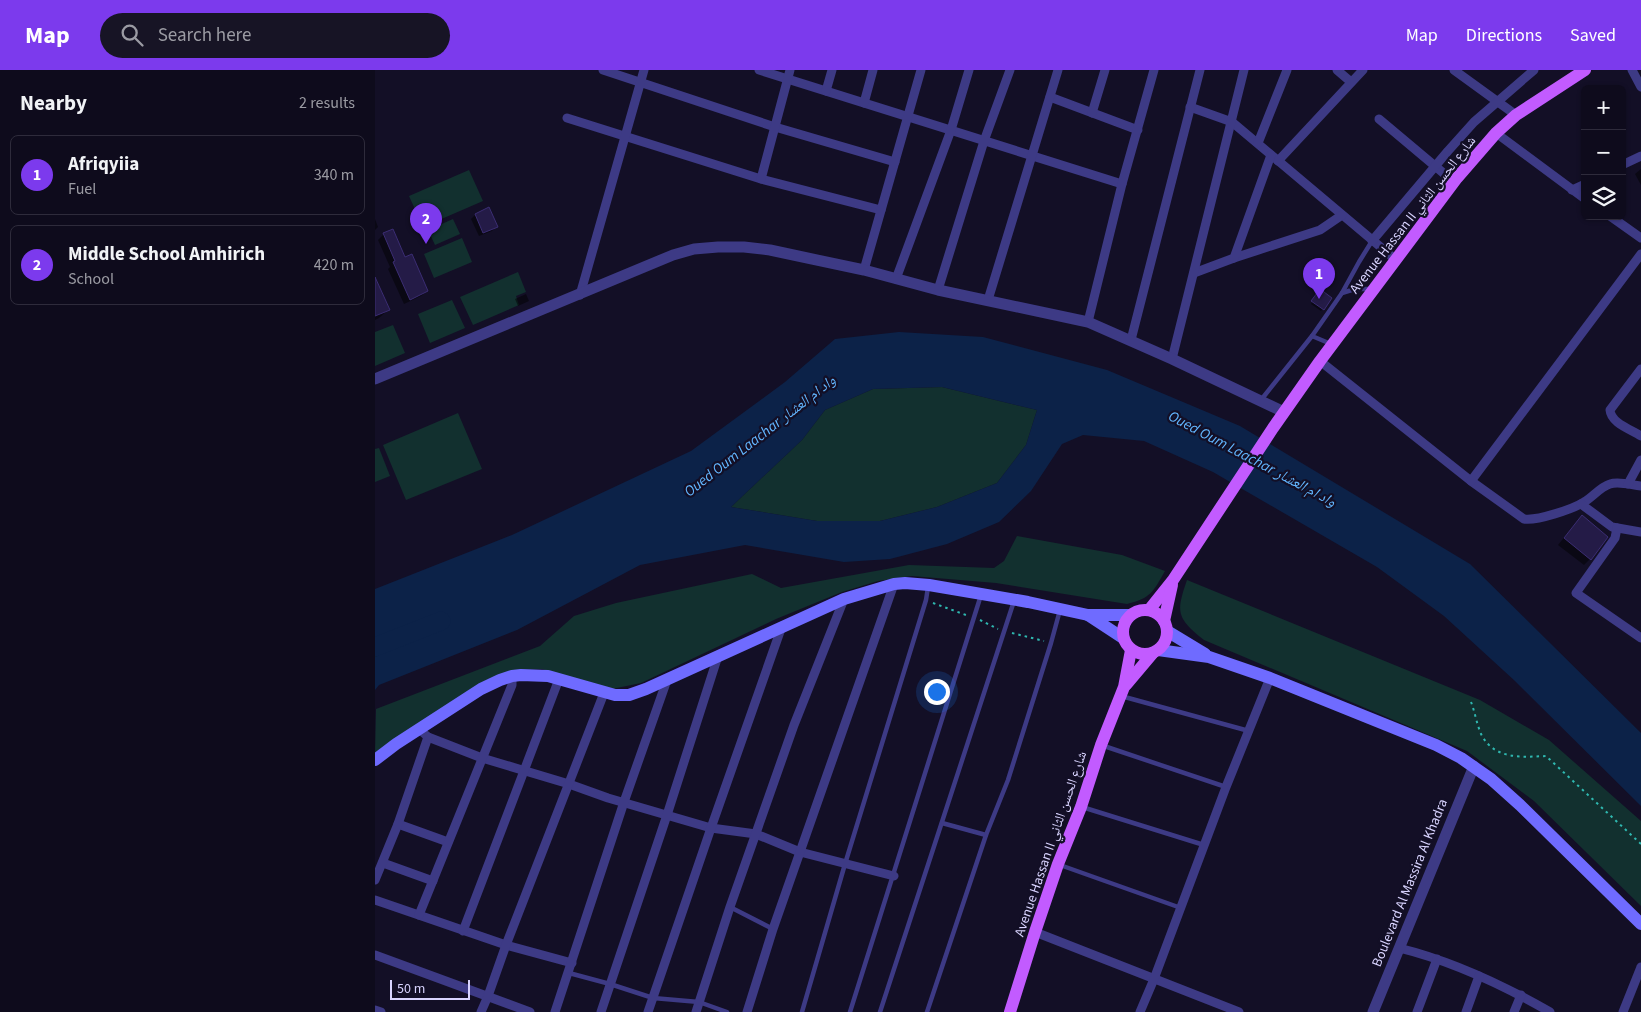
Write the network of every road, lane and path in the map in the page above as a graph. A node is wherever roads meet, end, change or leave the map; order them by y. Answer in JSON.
{"nodes":[{"id":1,"x":603,"y":70,"type":"edge"},
{"id":2,"x":644,"y":70,"type":"edge"},
{"id":3,"x":759,"y":70,"type":"edge"},
{"id":4,"x":832,"y":70,"type":"edge"},
{"id":5,"x":873,"y":70,"type":"edge"},
{"id":6,"x":921,"y":70,"type":"edge"},
{"id":7,"x":969,"y":70,"type":"edge"},
{"id":8,"x":1010,"y":70,"type":"edge"},
{"id":9,"x":1058,"y":70,"type":"edge"},
{"id":10,"x":1105,"y":70,"type":"edge"},
{"id":11,"x":1154,"y":70,"type":"edge"},
{"id":12,"x":1200,"y":70,"type":"edge"},
{"id":13,"x":1244,"y":70,"type":"edge"},
{"id":14,"x":1287,"y":70,"type":"edge"},
{"id":15,"x":1337,"y":70,"type":"edge"},
{"id":16,"x":1363,"y":70,"type":"edge"},
{"id":17,"x":1454,"y":70,"type":"edge"},
{"id":18,"x":1534,"y":70,"type":"edge"},
{"id":19,"x":1585,"y":70,"type":"edge"},
{"id":20,"x":1632,"y":70,"type":"edge"},
{"id":21,"x":789,"y":75,"type":"edge"},
{"id":22,"x":641,"y":82,"type":"junction"},
{"id":23,"x":1351,"y":82,"type":"junction"},
{"id":24,"x":1641,"y":87,"type":"edge"},
{"id":25,"x":826,"y":91,"type":"junction"},
{"id":26,"x":1050,"y":97,"type":"junction"},
{"id":27,"x":1499,"y":101,"type":"junction"},
{"id":28,"x":864,"y":103,"type":"junction"},
{"id":29,"x":1190,"y":107,"type":"junction"},
{"id":30,"x":1092,"y":113,"type":"junction"},
{"id":31,"x":1516,"y":115,"type":"junction"},
{"id":32,"x":908,"y":116,"type":"junction"},
{"id":33,"x":567,"y":118,"type":"dead end"},
{"id":34,"x":1379,"y":119,"type":"dead end"},
{"id":35,"x":1232,"y":122,"type":"junction"},
{"id":36,"x":775,"y":127,"type":"junction"},
{"id":37,"x":951,"y":130,"type":"junction"},
{"id":38,"x":1138,"y":130,"type":"junction"},
{"id":39,"x":1496,"y":133,"type":"junction"},
{"id":40,"x":625,"y":137,"type":"junction"},
{"id":41,"x":984,"y":141,"type":"junction"},
{"id":42,"x":1257,"y":143,"type":"junction"},
{"id":43,"x":1033,"y":156,"type":"junction"},
{"id":44,"x":1641,"y":156,"type":"edge"},
{"id":45,"x":1274,"y":158,"type":"junction"},
{"id":46,"x":895,"y":162,"type":"junction"},
{"id":47,"x":1626,"y":163,"type":"edge"},
{"id":48,"x":1435,"y":167,"type":"junction"},
{"id":49,"x":761,"y":179,"type":"junction"},
{"id":50,"x":1454,"y":182,"type":"junction"},
{"id":51,"x":1122,"y":184,"type":"junction"},
{"id":52,"x":1581,"y":186,"type":"edge"},
{"id":53,"x":1572,"y":190,"type":"junction"},
{"id":54,"x":1581,"y":196,"type":"edge"},
{"id":55,"x":881,"y":210,"type":"junction"},
{"id":56,"x":1343,"y":215,"type":"junction"},
{"id":57,"x":1616,"y":220,"type":"edge"},
{"id":58,"x":1641,"y":238,"type":"edge"},
{"id":59,"x":1373,"y":241,"type":"junction"},
{"id":60,"x":1641,"y":254,"type":"edge"},
{"id":61,"x":1234,"y":258,"type":"junction"},
{"id":62,"x":1396,"y":260,"type":"junction"},
{"id":63,"x":864,"y":270,"type":"junction"},
{"id":64,"x":1194,"y":273,"type":"junction"},
{"id":65,"x":896,"y":279,"type":"junction"},
{"id":66,"x":1374,"y":289,"type":"junction"},
{"id":67,"x":938,"y":290,"type":"junction"},
{"id":68,"x":1342,"y":293,"type":"junction"},
{"id":69,"x":580,"y":295,"type":"junction"},
{"id":70,"x":988,"y":300,"type":"junction"},
{"id":71,"x":1088,"y":322,"type":"junction"},
{"id":72,"x":1312,"y":336,"type":"junction"},
{"id":73,"x":1131,"y":340,"type":"junction"},
{"id":74,"x":1332,"y":344,"type":"junction"},
{"id":75,"x":1173,"y":359,"type":"junction"},
{"id":76,"x":1320,"y":361,"type":"junction"},
{"id":77,"x":1641,"y":369,"type":"edge"},
{"id":78,"x":375,"y":380,"type":"edge"},
{"id":79,"x":1260,"y":401,"type":"junction"},
{"id":80,"x":1284,"y":412,"type":"junction"},
{"id":81,"x":1641,"y":436,"type":"edge"},
{"id":82,"x":1641,"y":460,"type":"edge"},
{"id":83,"x":1471,"y":481,"type":"junction"},
{"id":84,"x":1628,"y":484,"type":"junction"},
{"id":85,"x":1641,"y":486,"type":"edge"},
{"id":86,"x":1581,"y":504,"type":"junction"},
{"id":87,"x":1617,"y":528,"type":"junction"},
{"id":88,"x":1641,"y":532,"type":"edge"},
{"id":89,"x":1173,"y":580,"type":"junction"},
{"id":90,"x":894,"y":584,"type":"junction"},
{"id":91,"x":929,"y":585,"type":"junction"},
{"id":92,"x":982,"y":594,"type":"junction"},
{"id":93,"x":844,"y":600,"type":"junction"},
{"id":94,"x":926,"y":600,"type":"junction"},
{"id":95,"x":1014,"y":600,"type":"junction"},
{"id":96,"x":1060,"y":608,"type":"junction"},
{"id":97,"x":1149,"y":610,"type":"junction"},
{"id":98,"x":1088,"y":615,"type":"junction"},
{"id":99,"x":1129,"y":615,"type":"junction"},
{"id":100,"x":975,"y":618,"type":"junction"},
{"id":101,"x":782,"y":626,"type":"junction"},
{"id":102,"x":1166,"y":626,"type":"junction"},
{"id":103,"x":1005,"y":632,"type":"junction"},
{"id":104,"x":1123,"y":638,"type":"junction"},
{"id":105,"x":1641,"y":638,"type":"edge"},
{"id":106,"x":1051,"y":643,"type":"junction"},
{"id":107,"x":1131,"y":650,"type":"junction"},
{"id":108,"x":1156,"y":651,"type":"junction"},
{"id":109,"x":718,"y":656,"type":"junction"},
{"id":110,"x":1209,"y":657,"type":"junction"},
{"id":111,"x":512,"y":676,"type":"junction"},
{"id":112,"x":1271,"y":678,"type":"junction"},
{"id":113,"x":559,"y":679,"type":"junction"},
{"id":114,"x":667,"y":680,"type":"junction"},
{"id":115,"x":1123,"y":692,"type":"junction"},
{"id":116,"x":604,"y":693,"type":"junction"},
{"id":117,"x":1471,"y":702,"type":"dead end"},
{"id":118,"x":1250,"y":731,"type":"junction"},
{"id":119,"x":423,"y":733,"type":"junction"},
{"id":120,"x":1101,"y":745,"type":"junction"},
{"id":121,"x":482,"y":758,"type":"junction"},
{"id":122,"x":375,"y":760,"type":"edge"},
{"id":123,"x":1474,"y":766,"type":"junction"},
{"id":124,"x":524,"y":770,"type":"junction"},
{"id":125,"x":569,"y":784,"type":"junction"},
{"id":126,"x":1226,"y":787,"type":"junction"},
{"id":127,"x":624,"y":802,"type":"junction"},
{"id":128,"x":1081,"y":807,"type":"junction"},
{"id":129,"x":667,"y":815,"type":"junction"},
{"id":130,"x":942,"y":823,"type":"junction"},
{"id":131,"x":398,"y":824,"type":"junction"},
{"id":132,"x":711,"y":828,"type":"junction"},
{"id":133,"x":756,"y":834,"type":"junction"},
{"id":134,"x":986,"y":834,"type":"junction"},
{"id":135,"x":448,"y":842,"type":"junction"},
{"id":136,"x":1641,"y":844,"type":"edge"},
{"id":137,"x":1205,"y":845,"type":"junction"},
{"id":138,"x":800,"y":852,"type":"junction"},
{"id":139,"x":383,"y":863,"type":"junction"},
{"id":140,"x":845,"y":864,"type":"junction"},
{"id":141,"x":1059,"y":864,"type":"junction"},
{"id":142,"x":894,"y":876,"type":"junction"},
{"id":143,"x":375,"y":880,"type":"edge"},
{"id":144,"x":433,"y":881,"type":"junction"},
{"id":145,"x":375,"y":900,"type":"edge"},
{"id":146,"x":730,"y":907,"type":"junction"},
{"id":147,"x":1181,"y":908,"type":"junction"},
{"id":148,"x":419,"y":915,"type":"junction"},
{"id":149,"x":1641,"y":924,"type":"edge"},
{"id":150,"x":773,"y":929,"type":"junction"},
{"id":151,"x":463,"y":931,"type":"junction"},
{"id":152,"x":1035,"y":932,"type":"junction"},
{"id":153,"x":506,"y":945,"type":"junction"},
{"id":154,"x":1399,"y":948,"type":"junction"},
{"id":155,"x":375,"y":955,"type":"edge"},
{"id":156,"x":1437,"y":959,"type":"junction"},
{"id":157,"x":572,"y":964,"type":"junction"},
{"id":158,"x":1641,"y":967,"type":"edge"},
{"id":159,"x":569,"y":973,"type":"junction"},
{"id":160,"x":1479,"y":976,"type":"junction"},
{"id":161,"x":1155,"y":979,"type":"junction"},
{"id":162,"x":610,"y":984,"type":"junction"},
{"id":163,"x":1521,"y":995,"type":"junction"},
{"id":164,"x":488,"y":996,"type":"junction"},
{"id":165,"x":653,"y":998,"type":"junction"},
{"id":166,"x":699,"y":1002,"type":"junction"},
{"id":167,"x":375,"y":1010,"type":"edge"},
{"id":168,"x":381,"y":1012,"type":"edge"},
{"id":169,"x":481,"y":1012,"type":"edge"},
{"id":170,"x":530,"y":1012,"type":"edge"},
{"id":171,"x":555,"y":1012,"type":"edge"},
{"id":172,"x":601,"y":1012,"type":"edge"},
{"id":173,"x":648,"y":1012,"type":"edge"},
{"id":174,"x":696,"y":1012,"type":"edge"},
{"id":175,"x":727,"y":1012,"type":"edge"},
{"id":176,"x":747,"y":1012,"type":"edge"},
{"id":177,"x":802,"y":1012,"type":"edge"},
{"id":178,"x":851,"y":1012,"type":"edge"},
{"id":179,"x":880,"y":1012,"type":"edge"},
{"id":180,"x":927,"y":1012,"type":"edge"},
{"id":181,"x":1011,"y":1012,"type":"edge"},
{"id":182,"x":1140,"y":1012,"type":"edge"},
{"id":183,"x":1239,"y":1012,"type":"edge"},
{"id":184,"x":1373,"y":1012,"type":"edge"},
{"id":185,"x":1417,"y":1012,"type":"edge"},
{"id":186,"x":1466,"y":1012,"type":"edge"},
{"id":187,"x":1515,"y":1012,"type":"edge"},
{"id":188,"x":1550,"y":1012,"type":"edge"},
{"id":189,"x":1623,"y":1012,"type":"edge"}],
"edges":[{"from":1,"to":22,"type":"street"},
{"from":2,"to":22,"type":"street"},
{"from":3,"to":21,"type":"street"},
{"from":4,"to":25,"type":"street"},
{"from":5,"to":28,"type":"street"},
{"from":6,"to":32,"type":"street"},
{"from":7,"to":37,"type":"street"},
{"from":8,"to":41,"type":"street"},
{"from":9,"to":26,"type":"street"},
{"from":10,"to":30,"type":"street"},
{"from":11,"to":38,"type":"street"},
{"from":12,"to":29,"type":"street"},
{"from":13,"to":35,"type":"street"},
{"from":14,"to":42,"type":"street"},
{"from":15,"to":23,"type":"street"},
{"from":16,"to":23,"type":"street"},
{"from":17,"to":27,"type":"street"},
{"from":18,"to":27,"type":"street"},
{"from":19,"to":31,"type":"main road","name":"Avenue Hassan II شارع الحسن الثاني"},
{"from":20,"to":24,"type":"street"},
{"from":21,"to":25,"type":"street"},
{"from":21,"to":36,"type":"street"},
{"from":22,"to":36,"type":"street"},
{"from":22,"to":40,"type":"street"},
{"from":23,"to":45,"type":"street"},
{"from":25,"to":28,"type":"street"},
{"from":26,"to":30,"type":"street"},
{"from":26,"to":43,"type":"street"},
{"from":27,"to":31,"type":"street"},
{"from":27,"to":48,"type":"street"},
{"from":28,"to":32,"type":"street"},
{"from":29,"to":35,"type":"street"},
{"from":29,"to":73,"type":"street"},
{"from":30,"to":38,"type":"street"},
{"from":31,"to":39,"type":"main road","name":"Avenue Hassan II شارع الحسن الثاني"},
{"from":32,"to":37,"type":"street"},
{"from":32,"to":46,"type":"street"},
{"from":33,"to":40,"type":"street"},
{"from":34,"to":48,"type":"street"},
{"from":35,"to":42,"type":"street"},
{"from":35,"to":64,"type":"street"},
{"from":36,"to":46,"type":"street"},
{"from":36,"to":49,"type":"street"},
{"from":37,"to":41,"type":"street"},
{"from":37,"to":65,"type":"street"},
{"from":38,"to":51,"type":"street"},
{"from":39,"to":50,"type":"main road","name":"Avenue Hassan II شارع الحسن الثاني"},
{"from":39,"to":53,"type":"street"},
{"from":40,"to":49,"type":"street"},
{"from":40,"to":69,"type":"street"},
{"from":41,"to":43,"type":"street"},
{"from":41,"to":67,"type":"street"},
{"from":42,"to":45,"type":"street"},
{"from":43,"to":51,"type":"street"},
{"from":43,"to":70,"type":"street"},
{"from":44,"to":47,"type":"street"},
{"from":45,"to":56,"type":"street"},
{"from":45,"to":61,"type":"street"},
{"from":46,"to":55,"type":"street"},
{"from":48,"to":50,"type":"street"},
{"from":48,"to":59,"type":"street"},
{"from":49,"to":55,"type":"street"},
{"from":50,"to":62,"type":"main road","name":"Avenue Hassan II شارع الحسن الثاني"},
{"from":51,"to":71,"type":"street"},
{"from":52,"to":53,"type":"street"},
{"from":53,"to":54,"type":"street"},
{"from":55,"to":63,"type":"street"},
{"from":56,"to":59,"type":"street"},
{"from":56,"to":61,"type":"street"},
{"from":57,"to":58,"type":"street"},
{"from":59,"to":62,"type":"street"},
{"from":59,"to":68,"type":"lane"},
{"from":60,"to":83,"type":"street"},
{"from":61,"to":64,"type":"street"},
{"from":62,"to":66,"type":"main road","name":"Avenue Hassan II شارع الحسن الثاني"},
{"from":63,"to":65,"type":"street"},
{"from":63,"to":69,"type":"street"},
{"from":64,"to":75,"type":"street"},
{"from":65,"to":67,"type":"street"},
{"from":66,"to":68,"type":"lane"},
{"from":66,"to":74,"type":"main road","name":"Avenue Hassan II شارع الحسن الثاني"},
{"from":67,"to":70,"type":"street"},
{"from":68,"to":72,"type":"lane"},
{"from":69,"to":78,"type":"street"},
{"from":70,"to":71,"type":"street"},
{"from":71,"to":73,"type":"street"},
{"from":72,"to":74,"type":"lane"},
{"from":72,"to":79,"type":"lane"},
{"from":73,"to":75,"type":"street"},
{"from":74,"to":76,"type":"main road","name":"Avenue Hassan II شارع الحسن الثاني"},
{"from":75,"to":79,"type":"street"},
{"from":76,"to":80,"type":"main road","name":"Avenue Hassan II شارع الحسن الثاني"},
{"from":76,"to":83,"type":"street"},
{"from":77,"to":81,"type":"street"},
{"from":79,"to":80,"type":"street"},
{"from":80,"to":89,"type":"main road","name":"Avenue Hassan II شارع الحسن الثاني"},
{"from":82,"to":84,"type":"street"},
{"from":83,"to":86,"type":"street"},
{"from":84,"to":85,"type":"street"},
{"from":84,"to":86,"type":"street"},
{"from":86,"to":87,"type":"street"},
{"from":87,"to":88,"type":"street"},
{"from":87,"to":105,"type":"street"},
{"from":89,"to":97,"type":"main road","name":"Avenue Hassan II شارع الحسن الثاني"},
{"from":89,"to":102,"type":"main road","name":"Avenue Hassan II شارع الحسن الثاني"},
{"from":90,"to":91,"type":"main road"},
{"from":90,"to":93,"type":"main road"},
{"from":90,"to":138,"type":"street"},
{"from":91,"to":92,"type":"main road"},
{"from":91,"to":94,"type":"lane"},
{"from":92,"to":95,"type":"main road"},
{"from":92,"to":100,"type":"lane"},
{"from":93,"to":101,"type":"main road"},
{"from":93,"to":133,"type":"street"},
{"from":94,"to":100,"type":"path"},
{"from":94,"to":140,"type":"lane"},
{"from":95,"to":96,"type":"main road"},
{"from":95,"to":103,"type":"lane"},
{"from":96,"to":98,"type":"main road"},
{"from":96,"to":106,"type":"lane"},
{"from":97,"to":99,"type":"main road"},
{"from":97,"to":102,"type":"main road"},
{"from":98,"to":99,"type":"main road"},
{"from":98,"to":104,"type":"main road"},
{"from":99,"to":104,"type":"main road"},
{"from":100,"to":103,"type":"path"},
{"from":100,"to":142,"type":"lane"},
{"from":101,"to":109,"type":"main road"},
{"from":101,"to":132,"type":"street"},
{"from":102,"to":108,"type":"main road","name":"Avenue Hassan II شارع الحسن الثاني"},
{"from":102,"to":110,"type":"main road"},
{"from":103,"to":106,"type":"path"},
{"from":103,"to":130,"type":"lane"},
{"from":104,"to":107,"type":"main road"},
{"from":106,"to":134,"type":"lane"},
{"from":107,"to":108,"type":"main road"},
{"from":107,"to":115,"type":"main road","name":"Avenue Hassan II شارع الحسن الثاني"},
{"from":108,"to":110,"type":"main road"},
{"from":108,"to":115,"type":"main road","name":"Avenue Hassan II شارع الحسن الثاني"},
{"from":109,"to":114,"type":"main road"},
{"from":109,"to":129,"type":"street"},
{"from":110,"to":112,"type":"main road"},
{"from":111,"to":113,"type":"main road"},
{"from":111,"to":119,"type":"main road"},
{"from":111,"to":121,"type":"street"},
{"from":112,"to":118,"type":"street"},
{"from":112,"to":123,"type":"main road"},
{"from":113,"to":116,"type":"main road"},
{"from":113,"to":124,"type":"street"},
{"from":114,"to":116,"type":"main road"},
{"from":114,"to":127,"type":"street"},
{"from":115,"to":118,"type":"lane"},
{"from":115,"to":120,"type":"main road","name":"Avenue Hassan II شارع الحسن الثاني"},
{"from":116,"to":125,"type":"street"},
{"from":117,"to":136,"type":"path"},
{"from":118,"to":126,"type":"street"},
{"from":119,"to":121,"type":"street"},
{"from":119,"to":122,"type":"main road"},
{"from":119,"to":131,"type":"street"},
{"from":120,"to":126,"type":"lane"},
{"from":120,"to":128,"type":"main road","name":"Avenue Hassan II شارع الحسن الثاني"},
{"from":121,"to":124,"type":"street"},
{"from":121,"to":135,"type":"street"},
{"from":123,"to":149,"type":"main road"},
{"from":123,"to":154,"type":"street","name":"Boulevard Al Massira Al Khadra"},
{"from":124,"to":125,"type":"street"},
{"from":124,"to":151,"type":"street"},
{"from":125,"to":127,"type":"street"},
{"from":125,"to":153,"type":"street"},
{"from":126,"to":137,"type":"street"},
{"from":127,"to":129,"type":"street"},
{"from":127,"to":157,"type":"street"},
{"from":128,"to":137,"type":"lane"},
{"from":128,"to":141,"type":"main road","name":"Avenue Hassan II شارع الحسن الثاني"},
{"from":129,"to":132,"type":"street"},
{"from":129,"to":162,"type":"street"},
{"from":130,"to":134,"type":"lane"},
{"from":130,"to":179,"type":"lane"},
{"from":131,"to":135,"type":"street"},
{"from":131,"to":139,"type":"street"},
{"from":132,"to":133,"type":"street"},
{"from":132,"to":165,"type":"street"},
{"from":133,"to":138,"type":"street"},
{"from":133,"to":146,"type":"street"},
{"from":134,"to":180,"type":"lane"},
{"from":135,"to":144,"type":"street"},
{"from":137,"to":147,"type":"street"},
{"from":138,"to":140,"type":"street"},
{"from":138,"to":150,"type":"street"},
{"from":139,"to":143,"type":"street"},
{"from":139,"to":144,"type":"street"},
{"from":140,"to":142,"type":"street"},
{"from":140,"to":177,"type":"lane"},
{"from":141,"to":147,"type":"lane"},
{"from":141,"to":152,"type":"main road","name":"Avenue Hassan II شارع الحسن الثاني"},
{"from":142,"to":178,"type":"lane"},
{"from":144,"to":148,"type":"street"},
{"from":145,"to":148,"type":"street"},
{"from":146,"to":150,"type":"lane"},
{"from":146,"to":166,"type":"street"},
{"from":147,"to":161,"type":"street"},
{"from":148,"to":151,"type":"street"},
{"from":150,"to":176,"type":"street"},
{"from":151,"to":153,"type":"street"},
{"from":152,"to":161,"type":"street"},
{"from":152,"to":181,"type":"main road","name":"Avenue Hassan II شارع الحسن الثاني"},
{"from":153,"to":157,"type":"street"},
{"from":153,"to":164,"type":"street"},
{"from":154,"to":156,"type":"street"},
{"from":154,"to":184,"type":"street","name":"Boulevard Al Massira Al Khadra"},
{"from":155,"to":164,"type":"street"},
{"from":156,"to":160,"type":"street"},
{"from":156,"to":185,"type":"street"},
{"from":157,"to":159,"type":"street"},
{"from":158,"to":189,"type":"street"},
{"from":159,"to":162,"type":"lane"},
{"from":159,"to":171,"type":"street"},
{"from":160,"to":163,"type":"street"},
{"from":160,"to":186,"type":"street"},
{"from":161,"to":182,"type":"street"},
{"from":161,"to":183,"type":"street"},
{"from":162,"to":165,"type":"lane"},
{"from":162,"to":172,"type":"street"},
{"from":163,"to":187,"type":"street"},
{"from":163,"to":188,"type":"street"},
{"from":164,"to":169,"type":"street"},
{"from":164,"to":170,"type":"street"},
{"from":165,"to":166,"type":"lane"},
{"from":165,"to":173,"type":"street"},
{"from":166,"to":174,"type":"street"},
{"from":166,"to":175,"type":"lane"},
{"from":167,"to":168,"type":"street"}]}
